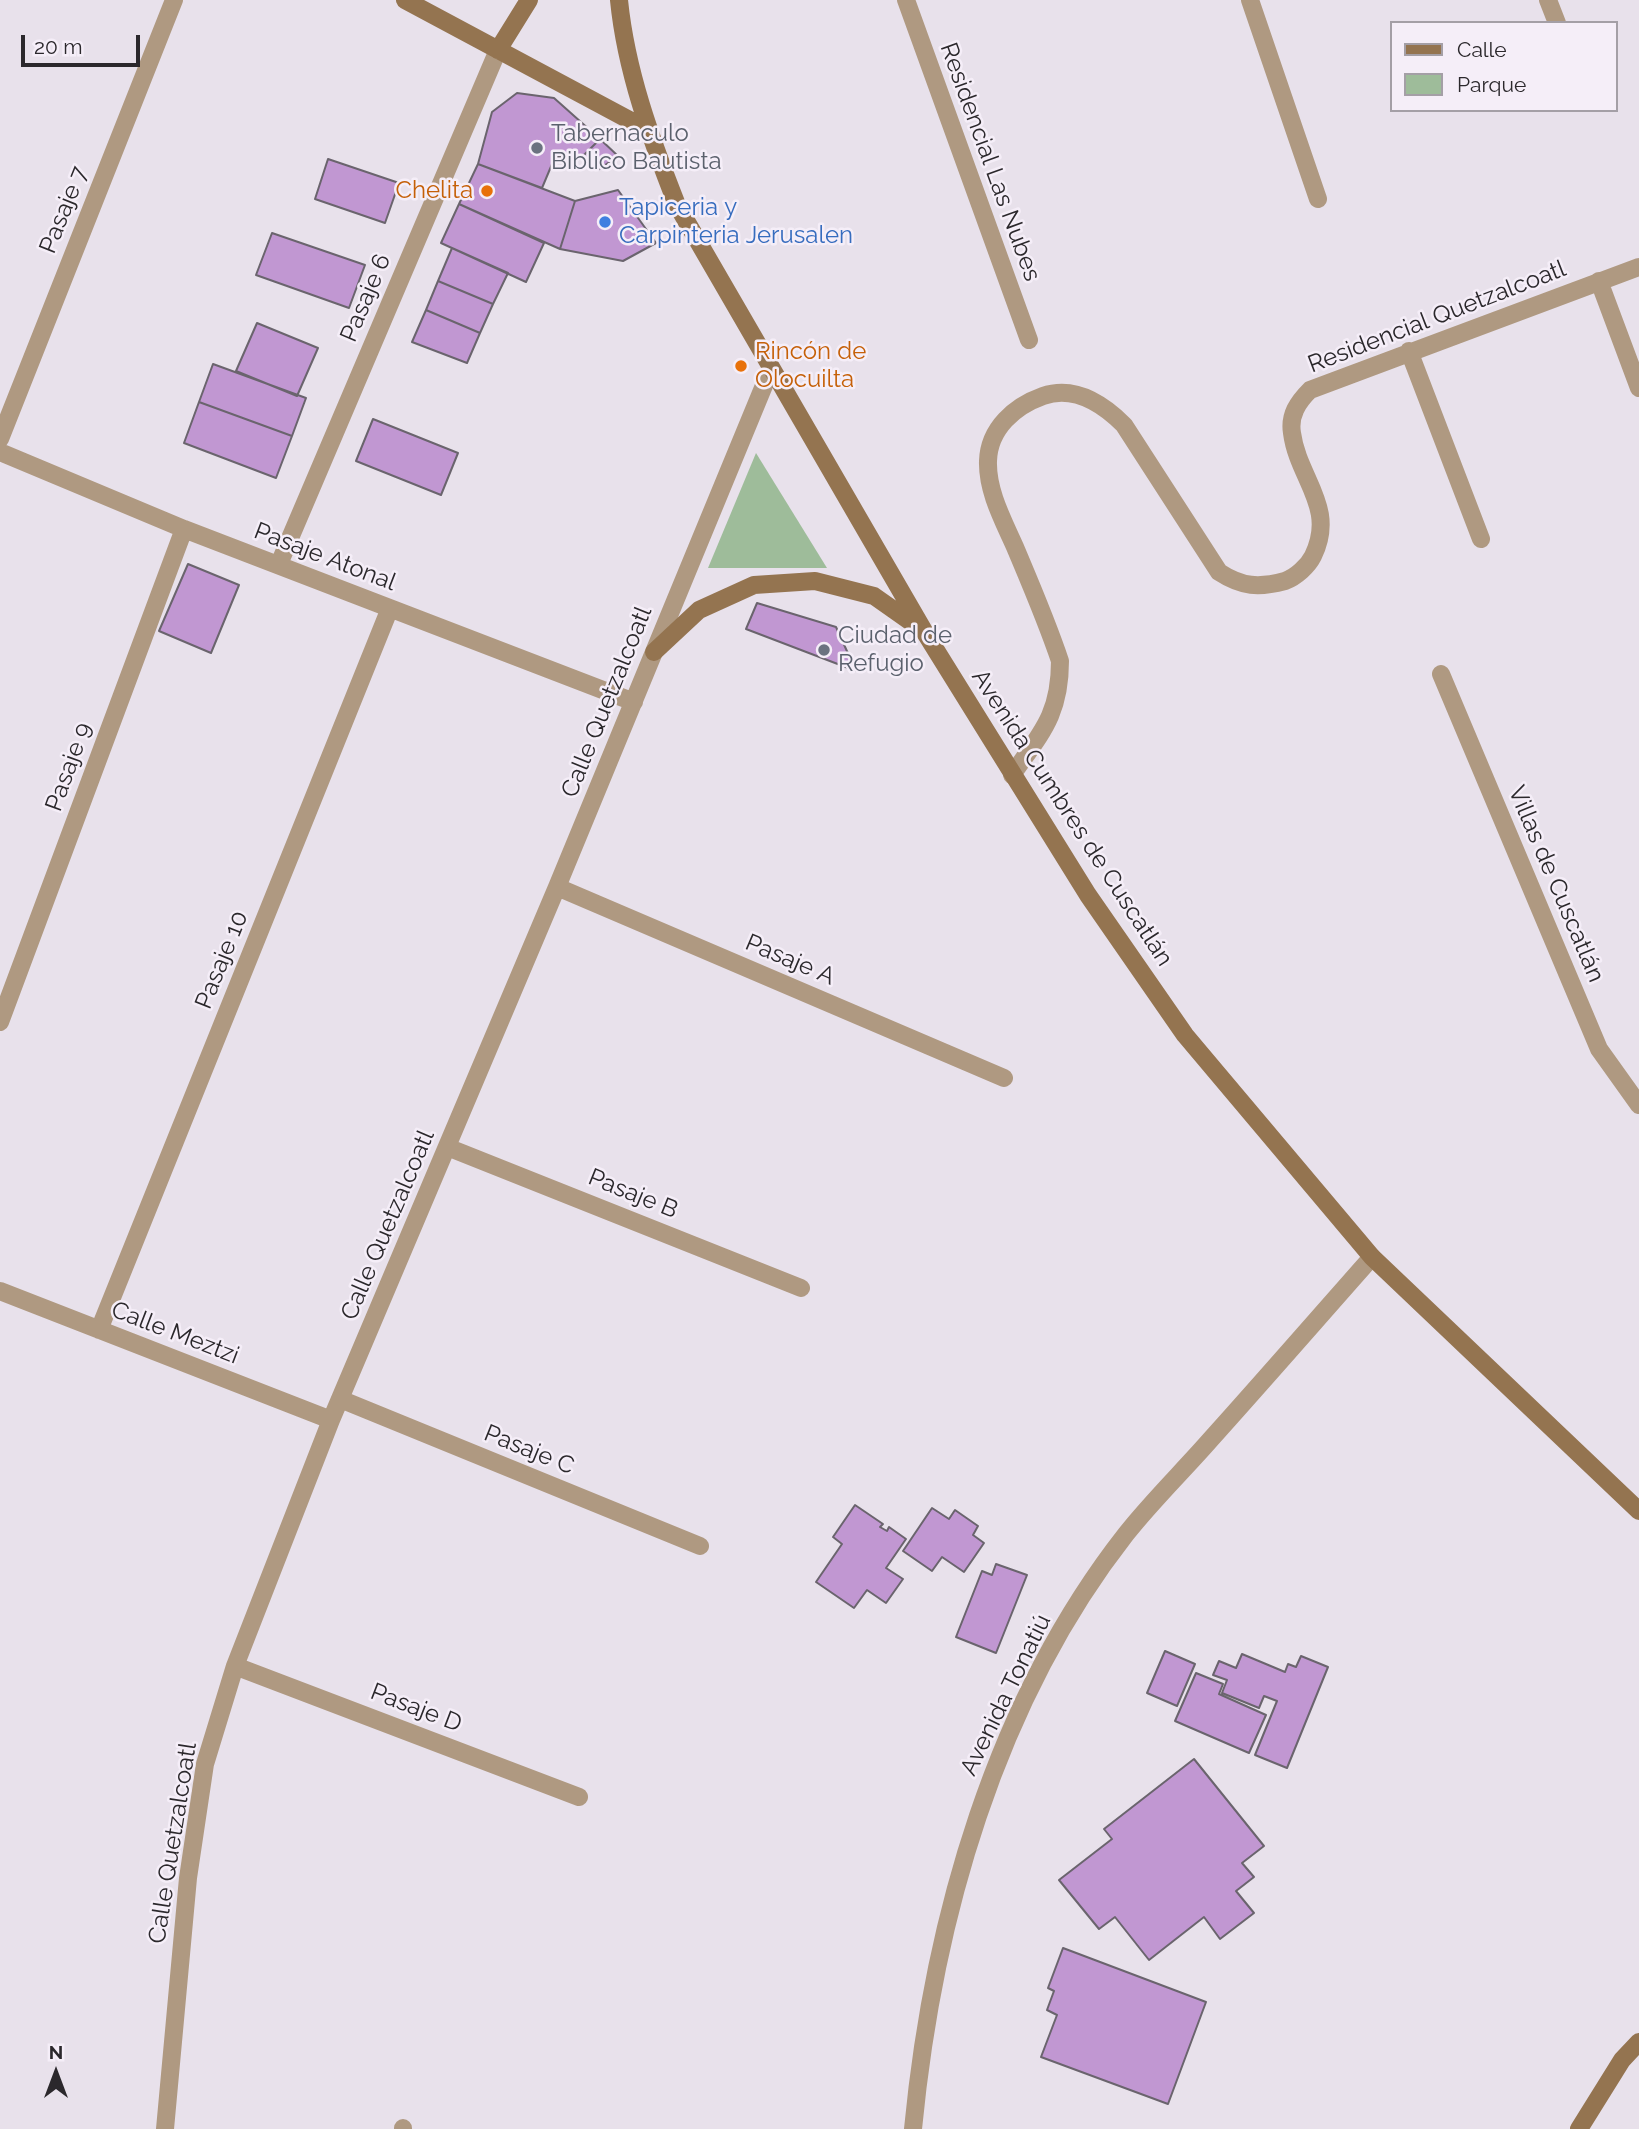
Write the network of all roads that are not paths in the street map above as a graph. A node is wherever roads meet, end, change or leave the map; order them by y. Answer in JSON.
{"nodes":[{"id":1,"x":174,"y":0,"type":"edge"},
{"id":2,"x":405,"y":0,"type":"edge"},
{"id":3,"x":529,"y":0,"type":"edge"},
{"id":4,"x":618,"y":0,"type":"edge"},
{"id":5,"x":906,"y":0,"type":"edge"},
{"id":6,"x":1250,"y":0,"type":"edge"},
{"id":7,"x":1548,"y":0,"type":"edge"},
{"id":8,"x":1556,"y":21,"type":"edge"},
{"id":9,"x":498,"y":50,"type":"junction"},
{"id":10,"x":648,"y":130,"type":"junction"},
{"id":11,"x":1318,"y":198,"type":"dead end"},
{"id":12,"x":1639,"y":267,"type":"edge"},
{"id":13,"x":1599,"y":281,"type":"junction"},
{"id":14,"x":1028,"y":340,"type":"dead end"},
{"id":15,"x":1409,"y":351,"type":"junction"},
{"id":16,"x":770,"y":370,"type":"junction"},
{"id":17,"x":1639,"y":388,"type":"edge"},
{"id":18,"x":0,"y":439,"type":"edge"},
{"id":19,"x":0,"y":452,"type":"edge"},
{"id":20,"x":184,"y":529,"type":"junction"},
{"id":21,"x":1481,"y":539,"type":"dead end"},
{"id":22,"x":279,"y":564,"type":"junction"},
{"id":23,"x":390,"y":608,"type":"junction"},
{"id":24,"x":924,"y":631,"type":"junction"},
{"id":25,"x":654,"y":652,"type":"junction"},
{"id":26,"x":1441,"y":674,"type":"dead end"},
{"id":27,"x":634,"y":702,"type":"junction"},
{"id":28,"x":1013,"y":775,"type":"junction"},
{"id":29,"x":557,"y":887,"type":"junction"},
{"id":30,"x":0,"y":1022,"type":"edge"},
{"id":31,"x":1004,"y":1078,"type":"dead end"},
{"id":32,"x":1639,"y":1105,"type":"edge"},
{"id":33,"x":447,"y":1147,"type":"junction"},
{"id":34,"x":1372,"y":1257,"type":"junction"},
{"id":35,"x":801,"y":1288,"type":"dead end"},
{"id":36,"x":0,"y":1291,"type":"edge"},
{"id":37,"x":99,"y":1330,"type":"junction"},
{"id":38,"x":340,"y":1399,"type":"junction"},
{"id":39,"x":331,"y":1420,"type":"junction"},
{"id":40,"x":1639,"y":1511,"type":"edge"},
{"id":41,"x":700,"y":1546,"type":"dead end"},
{"id":42,"x":235,"y":1666,"type":"junction"},
{"id":43,"x":579,"y":1797,"type":"dead end"},
{"id":44,"x":1639,"y":2042,"type":"edge"},
{"id":45,"x":165,"y":2129,"type":"edge"},
{"id":46,"x":913,"y":2129,"type":"edge"},
{"id":47,"x":1579,"y":2129,"type":"edge"}],
"edges":[{"from":1,"to":18,"type":"street","name":"Pasaje 7"},
{"from":2,"to":9,"type":"main road"},
{"from":3,"to":9,"type":"main road"},
{"from":4,"to":10,"type":"main road","name":"Avenida Cumbres de Cuscatlán"},
{"from":5,"to":14,"type":"street","name":"Residencial Las Nubes"},
{"from":6,"to":11,"type":"street"},
{"from":7,"to":8,"type":"street"},
{"from":9,"to":10,"type":"main road"},
{"from":9,"to":22,"type":"street","name":"Pasaje 6"},
{"from":10,"to":16,"type":"main road","name":"Avenida Cumbres de Cuscatlán"},
{"from":12,"to":13,"type":"street","name":"Residencial Quetzalcoatl"},
{"from":13,"to":15,"type":"street","name":"Residencial Quetzalcoatl"},
{"from":13,"to":17,"type":"street"},
{"from":15,"to":21,"type":"street"},
{"from":15,"to":28,"type":"street","name":"Residencial Quetzalcoatl"},
{"from":16,"to":24,"type":"main road","name":"Avenida Cumbres de Cuscatlán"},
{"from":16,"to":25,"type":"street","name":"Calle Quetzalcoatl"},
{"from":19,"to":20,"type":"street","name":"Pasaje Atonal"},
{"from":20,"to":22,"type":"street","name":"Pasaje Atonal"},
{"from":20,"to":30,"type":"street","name":"Pasaje 9"},
{"from":22,"to":23,"type":"street","name":"Pasaje Atonal"},
{"from":23,"to":27,"type":"street","name":"Pasaje Atonal"},
{"from":23,"to":37,"type":"street","name":"Pasaje 10"},
{"from":24,"to":25,"type":"main road"},
{"from":24,"to":28,"type":"main road","name":"Avenida Cumbres de Cuscatlán"},
{"from":25,"to":27,"type":"street","name":"Calle Quetzalcoatl"},
{"from":26,"to":32,"type":"street","name":"Villas de Cuscatlán"},
{"from":27,"to":29,"type":"street","name":"Calle Quetzalcoatl"},
{"from":28,"to":34,"type":"main road","name":"Avenida Cumbres de Cuscatlán"},
{"from":29,"to":31,"type":"street","name":"Pasaje A"},
{"from":29,"to":33,"type":"street","name":"Calle Quetzalcoatl"},
{"from":33,"to":35,"type":"street","name":"Pasaje B"},
{"from":33,"to":38,"type":"street","name":"Calle Quetzalcoatl"},
{"from":34,"to":40,"type":"main road","name":"Avenida Cumbres de Cuscatlán"},
{"from":34,"to":46,"type":"street","name":"Avenida Tonatiú"},
{"from":36,"to":37,"type":"street","name":"Calle Meztzi"},
{"from":37,"to":39,"type":"street","name":"Calle Meztzi"},
{"from":38,"to":39,"type":"street","name":"Calle Quetzalcoatl"},
{"from":38,"to":41,"type":"street","name":"Pasaje C"},
{"from":39,"to":42,"type":"street","name":"Calle Quetzalcoatl"},
{"from":42,"to":43,"type":"street","name":"Pasaje D"},
{"from":42,"to":45,"type":"street","name":"Calle Quetzalcoatl"},
{"from":44,"to":47,"type":"main road"}]}
